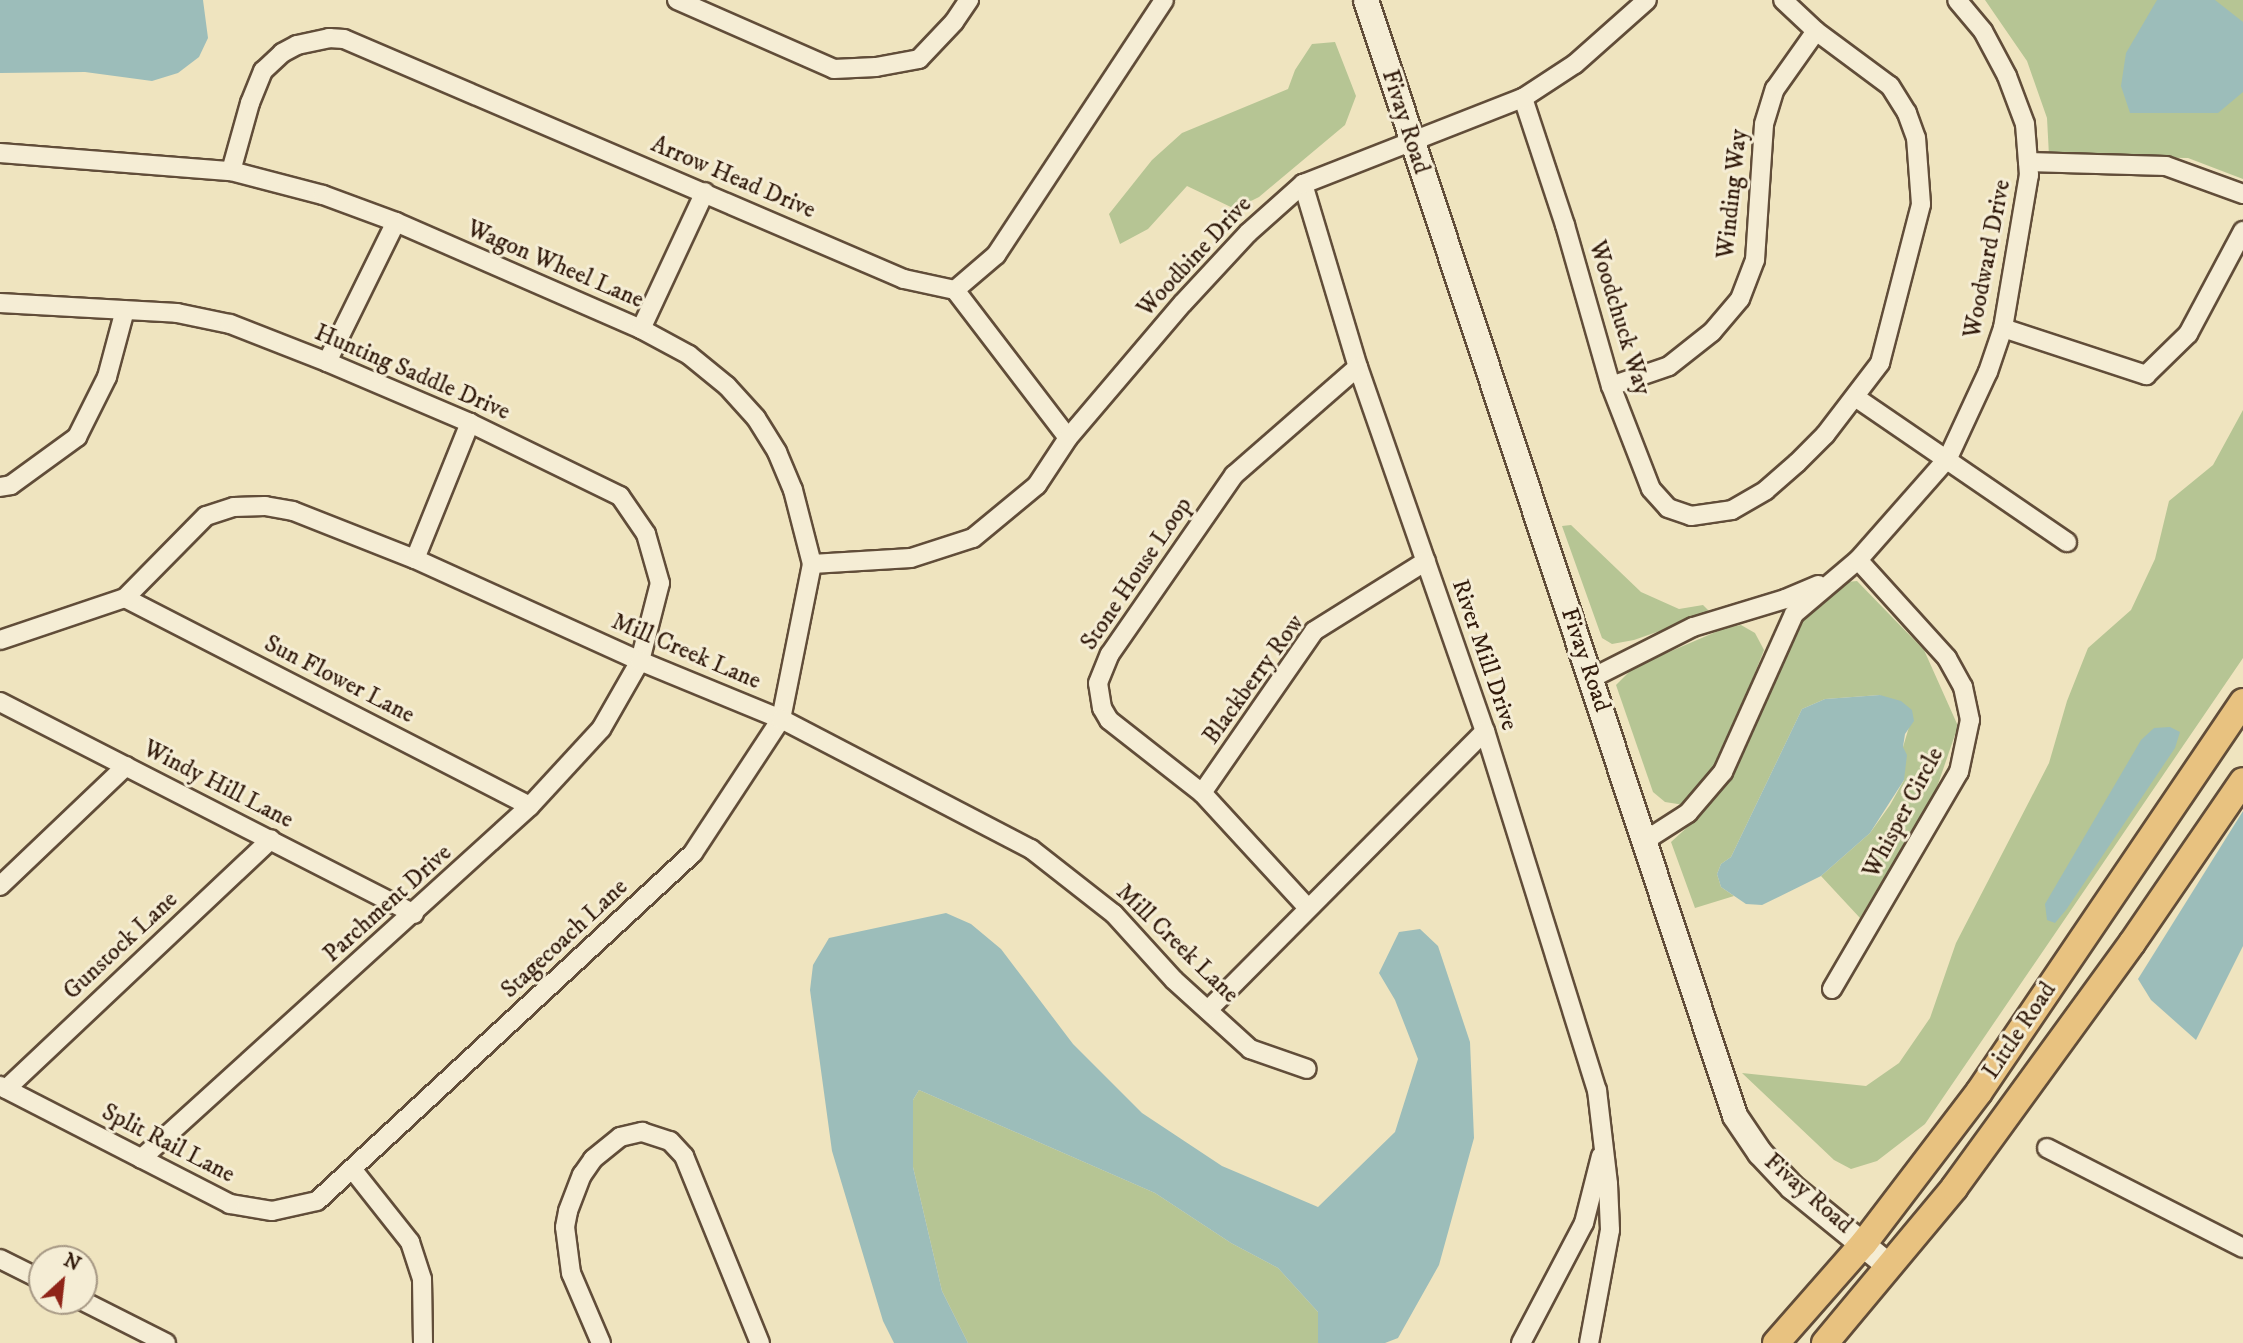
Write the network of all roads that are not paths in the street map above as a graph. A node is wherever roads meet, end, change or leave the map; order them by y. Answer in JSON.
{"nodes":[{"id":1,"x":677,"y":0,"type":"edge"},
{"id":2,"x":969,"y":0,"type":"edge"},
{"id":3,"x":1164,"y":0,"type":"edge"},
{"id":4,"x":1366,"y":0,"type":"edge"},
{"id":5,"x":1647,"y":0,"type":"edge"},
{"id":6,"x":1783,"y":0,"type":"edge"},
{"id":7,"x":1958,"y":0,"type":"edge"},
{"id":8,"x":1816,"y":31,"type":"junction"},
{"id":9,"x":1522,"y":98,"type":"junction"},
{"id":10,"x":1411,"y":142,"type":"junction"},
{"id":11,"x":0,"y":153,"type":"edge"},
{"id":12,"x":2028,"y":162,"type":"junction"},
{"id":13,"x":231,"y":171,"type":"junction"},
{"id":14,"x":1303,"y":184,"type":"junction"},
{"id":15,"x":705,"y":192,"type":"junction"},
{"id":16,"x":2243,"y":194,"type":"edge"},
{"id":17,"x":396,"y":222,"type":"junction"},
{"id":18,"x":2243,"y":232,"type":"edge"},
{"id":19,"x":955,"y":290,"type":"junction"},
{"id":20,"x":0,"y":303,"type":"edge"},
{"id":21,"x":125,"y":310,"type":"junction"},
{"id":22,"x":2003,"y":328,"type":"junction"},
{"id":23,"x":641,"y":329,"type":"junction"},
{"id":24,"x":327,"y":362,"type":"junction"},
{"id":25,"x":1358,"y":367,"type":"junction"},
{"id":26,"x":1611,"y":386,"type":"junction"},
{"id":27,"x":1855,"y":397,"type":"junction"},
{"id":28,"x":470,"y":423,"type":"junction"},
{"id":29,"x":1068,"y":438,"type":"junction"},
{"id":30,"x":1948,"y":458,"type":"junction"},
{"id":31,"x":0,"y":487,"type":"edge"},
{"id":32,"x":2067,"y":542,"type":"dead end"},
{"id":33,"x":415,"y":559,"type":"junction"},
{"id":34,"x":1858,"y":560,"type":"junction"},
{"id":35,"x":1426,"y":561,"type":"junction"},
{"id":36,"x":812,"y":564,"type":"junction"},
{"id":37,"x":1837,"y":576,"type":"junction"},
{"id":38,"x":125,"y":598,"type":"junction"},
{"id":39,"x":0,"y":640,"type":"edge"},
{"id":40,"x":640,"y":661,"type":"junction"},
{"id":41,"x":1591,"y":678,"type":"junction"},
{"id":42,"x":0,"y":702,"type":"edge"},
{"id":43,"x":2243,"y":702,"type":"edge"},
{"id":44,"x":781,"y":719,"type":"junction"},
{"id":45,"x":1485,"y":732,"type":"junction"},
{"id":46,"x":126,"y":766,"type":"junction"},
{"id":47,"x":2243,"y":781,"type":"edge"},
{"id":48,"x":1202,"y":793,"type":"junction"},
{"id":49,"x":530,"y":806,"type":"junction"},
{"id":50,"x":271,"y":839,"type":"junction"},
{"id":51,"x":1646,"y":840,"type":"junction"},
{"id":52,"x":0,"y":886,"type":"edge"},
{"id":53,"x":1307,"y":907,"type":"junction"},
{"id":54,"x":414,"y":914,"type":"junction"},
{"id":55,"x":1832,"y":989,"type":"dead end"},
{"id":56,"x":1208,"y":1010,"type":"junction"},
{"id":57,"x":1307,"y":1069,"type":"dead end"},
{"id":58,"x":3,"y":1087,"type":"edge"},
{"id":59,"x":1604,"y":1146,"type":"junction"},
{"id":60,"x":2047,"y":1148,"type":"dead end"},
{"id":61,"x":141,"y":1159,"type":"junction"},
{"id":62,"x":353,"y":1170,"type":"junction"},
{"id":63,"x":1864,"y":1243,"type":"junction"},
{"id":64,"x":2243,"y":1248,"type":"edge"},
{"id":65,"x":0,"y":1259,"type":"edge"},
{"id":66,"x":1888,"y":1265,"type":"junction"},
{"id":67,"x":28,"y":1273,"type":"edge"},
{"id":68,"x":98,"y":1309,"type":"edge"},
{"id":69,"x":166,"y":1343,"type":"edge"},
{"id":70,"x":424,"y":1343,"type":"edge"},
{"id":71,"x":601,"y":1343,"type":"edge"},
{"id":72,"x":760,"y":1343,"type":"edge"},
{"id":73,"x":1521,"y":1343,"type":"edge"},
{"id":74,"x":1589,"y":1343,"type":"edge"},
{"id":75,"x":1776,"y":1343,"type":"edge"},
{"id":76,"x":1825,"y":1343,"type":"edge"}],
"edges":[{"from":1,"to":2,"type":"street"},
{"from":3,"to":19,"type":"street"},
{"from":4,"to":10,"type":"street","name":"Fivay Road"},
{"from":5,"to":9,"type":"street","name":"Woodbine Drive"},
{"from":6,"to":8,"type":"street"},
{"from":7,"to":12,"type":"street","name":"Woodward Drive"},
{"from":8,"to":26,"type":"street","name":"Winding Way"},
{"from":8,"to":27,"type":"street"},
{"from":9,"to":10,"type":"street","name":"Woodbine Drive"},
{"from":9,"to":26,"type":"street","name":"Woodchuck Way"},
{"from":10,"to":14,"type":"street","name":"Woodbine Drive"},
{"from":10,"to":41,"type":"street","name":"Fivay Road"},
{"from":11,"to":13,"type":"street","name":"Wagon Wheel Lane"},
{"from":12,"to":16,"type":"street"},
{"from":12,"to":22,"type":"street","name":"Woodward Drive"},
{"from":13,"to":15,"type":"street","name":"Arrow Head Drive"},
{"from":13,"to":17,"type":"street","name":"Wagon Wheel Lane"},
{"from":14,"to":25,"type":"street","name":"River Mill Drive"},
{"from":14,"to":29,"type":"street","name":"Woodbine Drive"},
{"from":15,"to":19,"type":"street","name":"Arrow Head Drive"},
{"from":15,"to":23,"type":"street"},
{"from":17,"to":23,"type":"street","name":"Wagon Wheel Lane"},
{"from":17,"to":24,"type":"street"},
{"from":18,"to":22,"type":"street"},
{"from":19,"to":29,"type":"street"},
{"from":20,"to":21,"type":"street","name":"Hunting Saddle Drive"},
{"from":21,"to":24,"type":"street","name":"Hunting Saddle Drive"},
{"from":21,"to":31,"type":"street"},
{"from":22,"to":30,"type":"street","name":"Woodward Drive"},
{"from":23,"to":36,"type":"street","name":"Wagon Wheel Lane"},
{"from":24,"to":28,"type":"street","name":"Hunting Saddle Drive"},
{"from":25,"to":35,"type":"street","name":"River Mill Drive"},
{"from":25,"to":48,"type":"street","name":"Stone House Loop"},
{"from":26,"to":27,"type":"street","name":"Woodchuck Way"},
{"from":27,"to":30,"type":"street"},
{"from":28,"to":33,"type":"street"},
{"from":28,"to":40,"type":"street","name":"Hunting Saddle Drive"},
{"from":29,"to":36,"type":"street","name":"Woodbine Drive"},
{"from":30,"to":32,"type":"street"},
{"from":30,"to":34,"type":"street","name":"Woodward Drive"},
{"from":33,"to":38,"type":"street","name":"Mill Creek Lane"},
{"from":33,"to":40,"type":"street","name":"Mill Creek Lane"},
{"from":34,"to":37,"type":"street","name":"Woodward Drive"},
{"from":34,"to":55,"type":"street","name":"Whisper Circle"},
{"from":35,"to":45,"type":"street","name":"River Mill Drive"},
{"from":35,"to":48,"type":"street","name":"Blackberry Row"},
{"from":36,"to":44,"type":"street","name":"Wagon Wheel Lane"},
{"from":37,"to":41,"type":"street","name":"Woodward Drive"},
{"from":37,"to":51,"type":"street","name":"Woodward Drive"},
{"from":38,"to":39,"type":"street","name":"Mill Creek Lane"},
{"from":38,"to":49,"type":"street","name":"Sun Flower Lane"},
{"from":40,"to":44,"type":"street","name":"Mill Creek Lane"},
{"from":40,"to":49,"type":"street","name":"Parchment Drive"},
{"from":41,"to":51,"type":"street","name":"Fivay Road"},
{"from":42,"to":46,"type":"street","name":"Windy Hill Lane"},
{"from":43,"to":63,"type":"main road","name":"Little Road"},
{"from":44,"to":56,"type":"street","name":"Mill Creek Lane"},
{"from":44,"to":62,"type":"street","name":"Stagecoach Lane"},
{"from":45,"to":53,"type":"street"},
{"from":45,"to":59,"type":"street","name":"River Mill Drive"},
{"from":46,"to":50,"type":"street","name":"Windy Hill Lane"},
{"from":46,"to":52,"type":"street"},
{"from":47,"to":66,"type":"main road","name":"Little Road"},
{"from":48,"to":53,"type":"street","name":"Stone House Loop"},
{"from":49,"to":54,"type":"street","name":"Parchment Drive"},
{"from":50,"to":54,"type":"street","name":"Windy Hill Lane"},
{"from":50,"to":58,"type":"street","name":"Gunstock Lane"},
{"from":51,"to":63,"type":"street","name":"Fivay Road"},
{"from":53,"to":56,"type":"street"},
{"from":54,"to":61,"type":"street","name":"Parchment Drive"},
{"from":56,"to":57,"type":"street","name":"Mill Creek Lane"},
{"from":58,"to":61,"type":"street","name":"Split Rail Lane"},
{"from":59,"to":73,"type":"street","name":"River Mill Drive"},
{"from":59,"to":74,"type":"street","name":"River Mill Drive"},
{"from":60,"to":64,"type":"street"},
{"from":61,"to":62,"type":"street","name":"Split Rail Lane"},
{"from":62,"to":70,"type":"street"},
{"from":63,"to":66,"type":"street","name":"Fivay Road"},
{"from":63,"to":75,"type":"main road","name":"Little Road"},
{"from":65,"to":67,"type":"street"},
{"from":66,"to":76,"type":"main road","name":"Little Road"},
{"from":68,"to":69,"type":"street"},
{"from":71,"to":72,"type":"street"}]}
